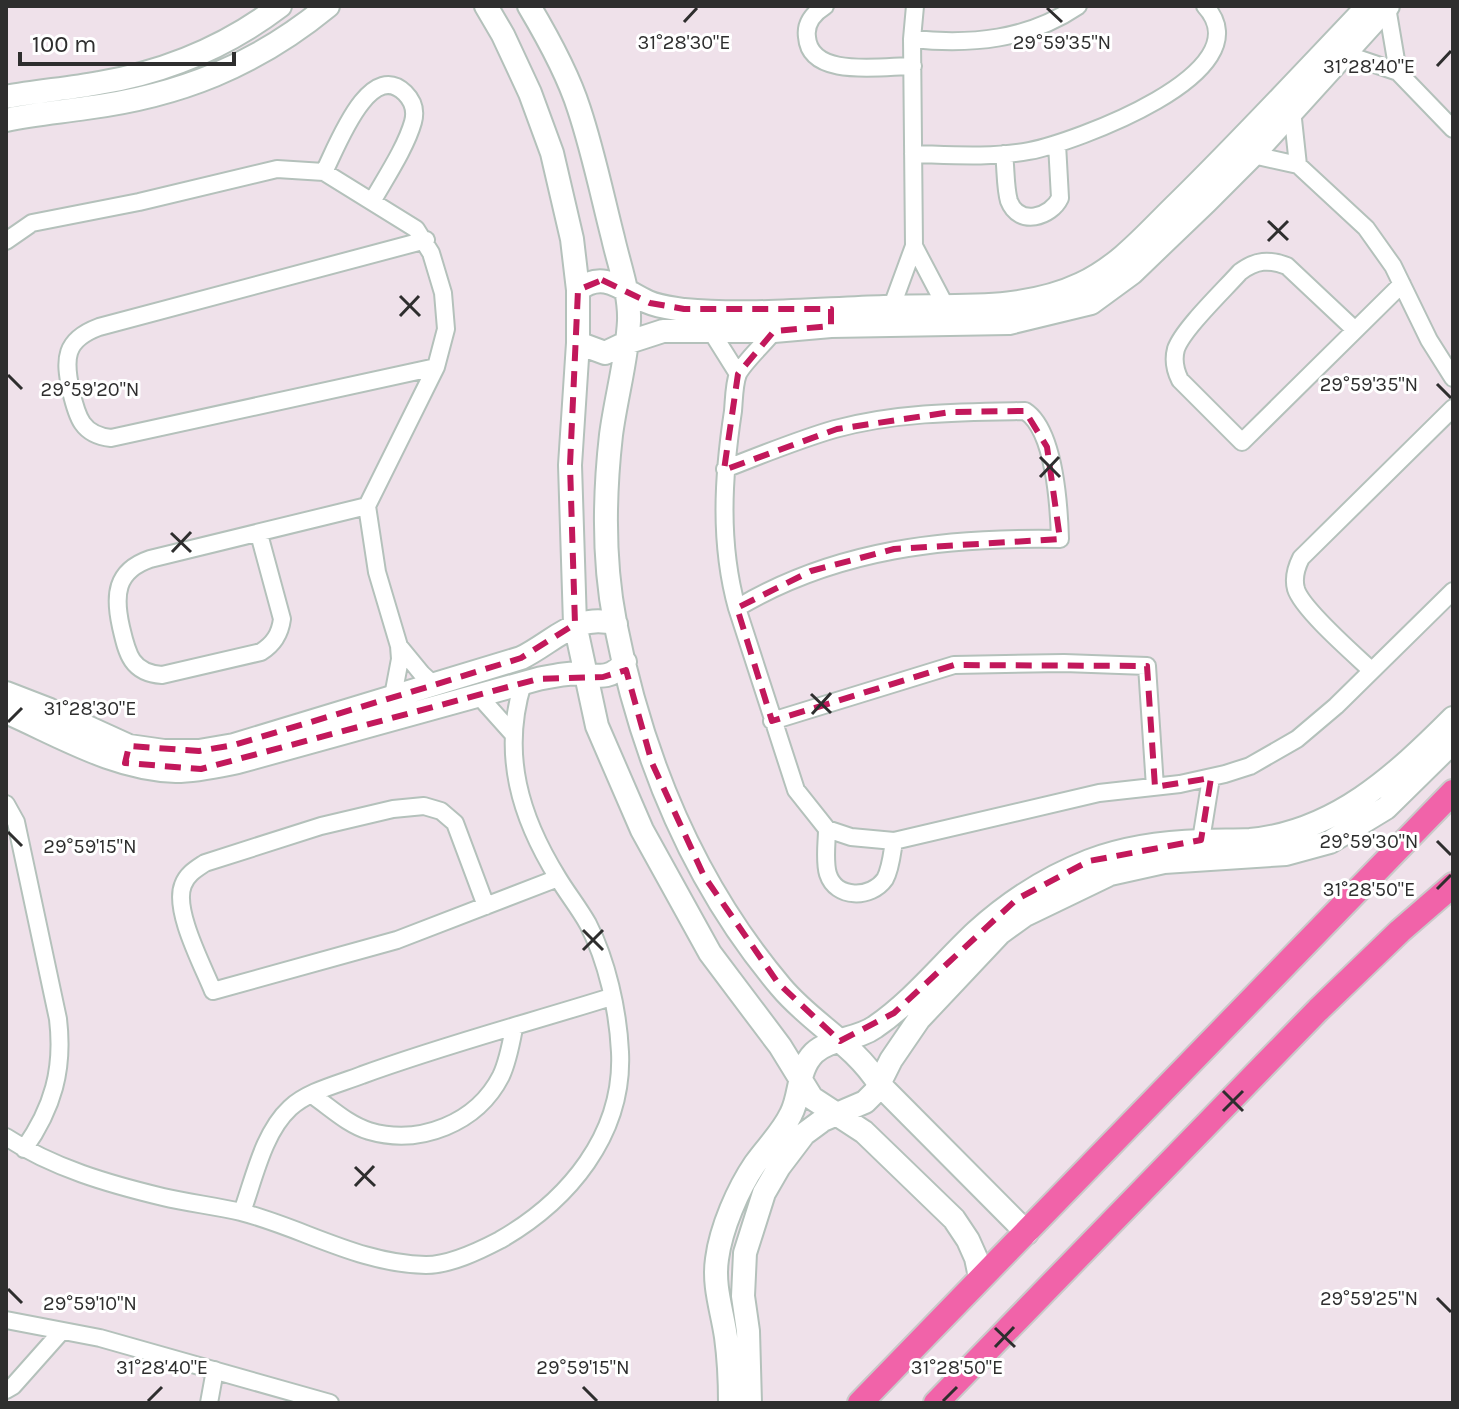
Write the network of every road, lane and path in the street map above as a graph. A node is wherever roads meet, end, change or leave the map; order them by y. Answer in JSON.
{"nodes":[{"id":1,"x":280,"y":6,"type":"edge"},
{"id":2,"x":328,"y":6,"type":"edge"},
{"id":3,"x":486,"y":6,"type":"edge"},
{"id":4,"x":529,"y":6,"type":"edge"},
{"id":5,"x":825,"y":6,"type":"edge"},
{"id":6,"x":915,"y":6,"type":"edge"},
{"id":7,"x":1078,"y":6,"type":"edge"},
{"id":8,"x":1205,"y":6,"type":"edge"},
{"id":9,"x":1368,"y":6,"type":"edge"},
{"id":10,"x":1387,"y":6,"type":"edge"},
{"id":11,"x":912,"y":39,"type":"junction"},
{"id":12,"x":1345,"y":54,"type":"junction"},
{"id":13,"x":913,"y":66,"type":"junction"},
{"id":14,"x":1398,"y":72,"type":"junction"},
{"id":15,"x":1304,"y":86,"type":"junction"},
{"id":16,"x":6,"y":97,"type":"edge"},
{"id":17,"x":1292,"y":110,"type":"junction"},
{"id":18,"x":6,"y":120,"type":"edge"},
{"id":19,"x":1453,"y":129,"type":"edge"},
{"id":20,"x":1057,"y":144,"type":"junction"},
{"id":21,"x":1245,"y":149,"type":"junction"},
{"id":22,"x":913,"y":154,"type":"junction"},
{"id":23,"x":1004,"y":154,"type":"junction"},
{"id":24,"x":1298,"y":165,"type":"junction"},
{"id":25,"x":324,"y":172,"type":"junction"},
{"id":26,"x":373,"y":200,"type":"junction"},
{"id":27,"x":426,"y":240,"type":"junction"},
{"id":28,"x":6,"y":241,"type":"edge"},
{"id":29,"x":914,"y":246,"type":"junction"},
{"id":30,"x":1402,"y":284,"type":"junction"},
{"id":31,"x":624,"y":288,"type":"junction"},
{"id":32,"x":578,"y":290,"type":"junction"},
{"id":33,"x":945,"y":305,"type":"junction"},
{"id":34,"x":892,"y":306,"type":"junction"},
{"id":35,"x":971,"y":315,"type":"junction"},
{"id":36,"x":831,"y":317,"type":"junction"},
{"id":37,"x":708,"y":321,"type":"junction"},
{"id":38,"x":1354,"y":329,"type":"junction"},
{"id":39,"x":774,"y":331,"type":"junction"},
{"id":40,"x":578,"y":343,"type":"junction"},
{"id":41,"x":626,"y":343,"type":"junction"},
{"id":42,"x":436,"y":367,"type":"junction"},
{"id":43,"x":738,"y":374,"type":"junction"},
{"id":44,"x":1453,"y":378,"type":"edge"},
{"id":45,"x":1453,"y":408,"type":"edge"},
{"id":46,"x":725,"y":469,"type":"junction"},
{"id":47,"x":367,"y":506,"type":"junction"},
{"id":48,"x":259,"y":534,"type":"junction"},
{"id":49,"x":1453,"y":591,"type":"edge"},
{"id":50,"x":737,"y":608,"type":"junction"},
{"id":51,"x":575,"y":624,"type":"junction"},
{"id":52,"x":616,"y":624,"type":"junction"},
{"id":53,"x":399,"y":646,"type":"junction"},
{"id":54,"x":625,"y":662,"type":"junction"},
{"id":55,"x":1371,"y":670,"type":"junction"},
{"id":56,"x":585,"y":674,"type":"junction"},
{"id":57,"x":523,"y":683,"type":"junction"},
{"id":58,"x":434,"y":685,"type":"junction"},
{"id":59,"x":6,"y":693,"type":"edge"},
{"id":60,"x":393,"y":696,"type":"junction"},
{"id":61,"x":479,"y":696,"type":"junction"},
{"id":62,"x":6,"y":712,"type":"edge"},
{"id":63,"x":1453,"y":718,"type":"edge"},
{"id":64,"x":772,"y":721,"type":"junction"},
{"id":65,"x":513,"y":734,"type":"junction"},
{"id":66,"x":1453,"y":742,"type":"edge"},
{"id":67,"x":127,"y":754,"type":"junction"},
{"id":68,"x":1211,"y":778,"type":"junction"},
{"id":69,"x":1155,"y":787,"type":"junction"},
{"id":70,"x":1453,"y":792,"type":"edge"},
{"id":71,"x":6,"y":804,"type":"edge"},
{"id":72,"x":827,"y":829,"type":"junction"},
{"id":73,"x":1201,"y":840,"type":"junction"},
{"id":74,"x":894,"y":841,"type":"junction"},
{"id":75,"x":558,"y":878,"type":"junction"},
{"id":76,"x":1453,"y":885,"type":"edge"},
{"id":77,"x":486,"y":906,"type":"junction"},
{"id":78,"x":611,"y":997,"type":"junction"},
{"id":79,"x":514,"y":1028,"type":"junction"},
{"id":80,"x":840,"y":1041,"type":"junction"},
{"id":81,"x":800,"y":1076,"type":"junction"},
{"id":82,"x":879,"y":1084,"type":"junction"},
{"id":83,"x":312,"y":1095,"type":"junction"},
{"id":84,"x":840,"y":1115,"type":"junction"},
{"id":85,"x":6,"y":1137,"type":"edge"},
{"id":86,"x":24,"y":1149,"type":"junction"},
{"id":87,"x":242,"y":1212,"type":"junction"},
{"id":88,"x":1027,"y":1233,"type":"junction"},
{"id":89,"x":980,"y":1277,"type":"junction"},
{"id":90,"x":6,"y":1320,"type":"edge"},
{"id":91,"x":61,"y":1332,"type":"junction"},
{"id":92,"x":215,"y":1370,"type":"junction"},
{"id":93,"x":6,"y":1390,"type":"edge"},
{"id":94,"x":209,"y":1403,"type":"edge"},
{"id":95,"x":330,"y":1403,"type":"edge"},
{"id":96,"x":730,"y":1403,"type":"edge"},
{"id":97,"x":750,"y":1403,"type":"edge"},
{"id":98,"x":860,"y":1403,"type":"edge"},
{"id":99,"x":936,"y":1403,"type":"edge"}],
"edges":[{"from":1,"to":16,"type":"street"},
{"from":2,"to":18,"type":"street"},
{"from":3,"to":32,"type":"street"},
{"from":4,"to":31,"type":"street"},
{"from":5,"to":13,"type":"street"},
{"from":6,"to":11,"type":"street"},
{"from":7,"to":11,"type":"street"},
{"from":8,"to":20,"type":"street"},
{"from":9,"to":15,"type":"street"},
{"from":10,"to":12,"type":"street"},
{"from":10,"to":14,"type":"street"},
{"from":11,"to":13,"type":"street"},
{"from":12,"to":14,"type":"street"},
{"from":12,"to":15,"type":"street"},
{"from":13,"to":22,"type":"street"},
{"from":14,"to":19,"type":"street"},
{"from":15,"to":17,"type":"street"},
{"from":15,"to":21,"type":"street"},
{"from":17,"to":21,"type":"street"},
{"from":17,"to":24,"type":"street"},
{"from":20,"to":23,"type":"street"},
{"from":20,"to":23,"type":"street"},
{"from":21,"to":24,"type":"street"},
{"from":21,"to":35,"type":"street"},
{"from":22,"to":23,"type":"street"},
{"from":22,"to":29,"type":"street"},
{"from":24,"to":30,"type":"street"},
{"from":25,"to":26,"type":"street"},
{"from":25,"to":26,"type":"street"},
{"from":25,"to":28,"type":"street"},
{"from":26,"to":27,"type":"street"},
{"from":27,"to":42,"type":"street"},
{"from":27,"to":42,"type":"street"},
{"from":29,"to":33,"type":"street"},
{"from":29,"to":34,"type":"street"},
{"from":30,"to":38,"type":"street"},
{"from":30,"to":44,"type":"street"},
{"from":31,"to":32,"type":"street"},
{"from":31,"to":37,"type":"street"},
{"from":31,"to":41,"type":"street"},
{"from":32,"to":40,"type":"street"},
{"from":33,"to":34,"type":"street"},
{"from":33,"to":35,"type":"street"},
{"from":34,"to":36,"type":"street"},
{"from":35,"to":36,"type":"street"},
{"from":36,"to":37,"type":"street"},
{"from":36,"to":39,"type":"street"},
{"from":37,"to":39,"type":"street"},
{"from":37,"to":41,"type":"street"},
{"from":37,"to":43,"type":"street"},
{"from":38,"to":38,"type":"street"},
{"from":39,"to":43,"type":"street"},
{"from":40,"to":41,"type":"street"},
{"from":40,"to":51,"type":"street"},
{"from":41,"to":52,"type":"street"},
{"from":42,"to":47,"type":"street"},
{"from":43,"to":46,"type":"street"},
{"from":45,"to":55,"type":"street"},
{"from":46,"to":50,"type":"street"},
{"from":46,"to":50,"type":"street"},
{"from":47,"to":48,"type":"street"},
{"from":47,"to":53,"type":"street"},
{"from":48,"to":48,"type":"street"},
{"from":49,"to":55,"type":"street"},
{"from":50,"to":64,"type":"street"},
{"from":51,"to":52,"type":"street"},
{"from":51,"to":56,"type":"street"},
{"from":51,"to":58,"type":"street"},
{"from":52,"to":54,"type":"street"},
{"from":53,"to":58,"type":"street"},
{"from":53,"to":60,"type":"street"},
{"from":54,"to":56,"type":"street"},
{"from":54,"to":80,"type":"street"},
{"from":55,"to":68,"type":"street"},
{"from":56,"to":57,"type":"street"},
{"from":56,"to":81,"type":"street"},
{"from":57,"to":61,"type":"street"},
{"from":57,"to":65,"type":"street"},
{"from":58,"to":60,"type":"street"},
{"from":59,"to":67,"type":"street"},
{"from":60,"to":67,"type":"street"},
{"from":61,"to":65,"type":"street"},
{"from":61,"to":67,"type":"street"},
{"from":62,"to":67,"type":"street"},
{"from":63,"to":73,"type":"street"},
{"from":64,"to":69,"type":"street"},
{"from":64,"to":72,"type":"street"},
{"from":65,"to":75,"type":"street"},
{"from":66,"to":82,"type":"street"},
{"from":68,"to":69,"type":"street"},
{"from":68,"to":73,"type":"street"},
{"from":69,"to":74,"type":"street"},
{"from":70,"to":88,"type":"main road"},
{"from":71,"to":86,"type":"street"},
{"from":72,"to":74,"type":"street"},
{"from":72,"to":74,"type":"street"},
{"from":73,"to":80,"type":"street"},
{"from":75,"to":77,"type":"street"},
{"from":75,"to":78,"type":"street"},
{"from":76,"to":99,"type":"main road"},
{"from":77,"to":77,"type":"street"},
{"from":78,"to":79,"type":"street"},
{"from":78,"to":87,"type":"street"},
{"from":79,"to":83,"type":"street"},
{"from":79,"to":83,"type":"street"},
{"from":80,"to":81,"type":"street"},
{"from":80,"to":82,"type":"street"},
{"from":81,"to":84,"type":"street"},
{"from":81,"to":96,"type":"street"},
{"from":82,"to":84,"type":"street"},
{"from":82,"to":88,"type":"street"},
{"from":83,"to":87,"type":"street"},
{"from":84,"to":89,"type":"street"},
{"from":84,"to":97,"type":"street"},
{"from":85,"to":86,"type":"street"},
{"from":86,"to":87,"type":"street"},
{"from":88,"to":89,"type":"main road"},
{"from":89,"to":98,"type":"main road"},
{"from":90,"to":91,"type":"street"},
{"from":91,"to":92,"type":"street"},
{"from":91,"to":93,"type":"street"},
{"from":92,"to":94,"type":"street"},
{"from":92,"to":95,"type":"street"}]}
